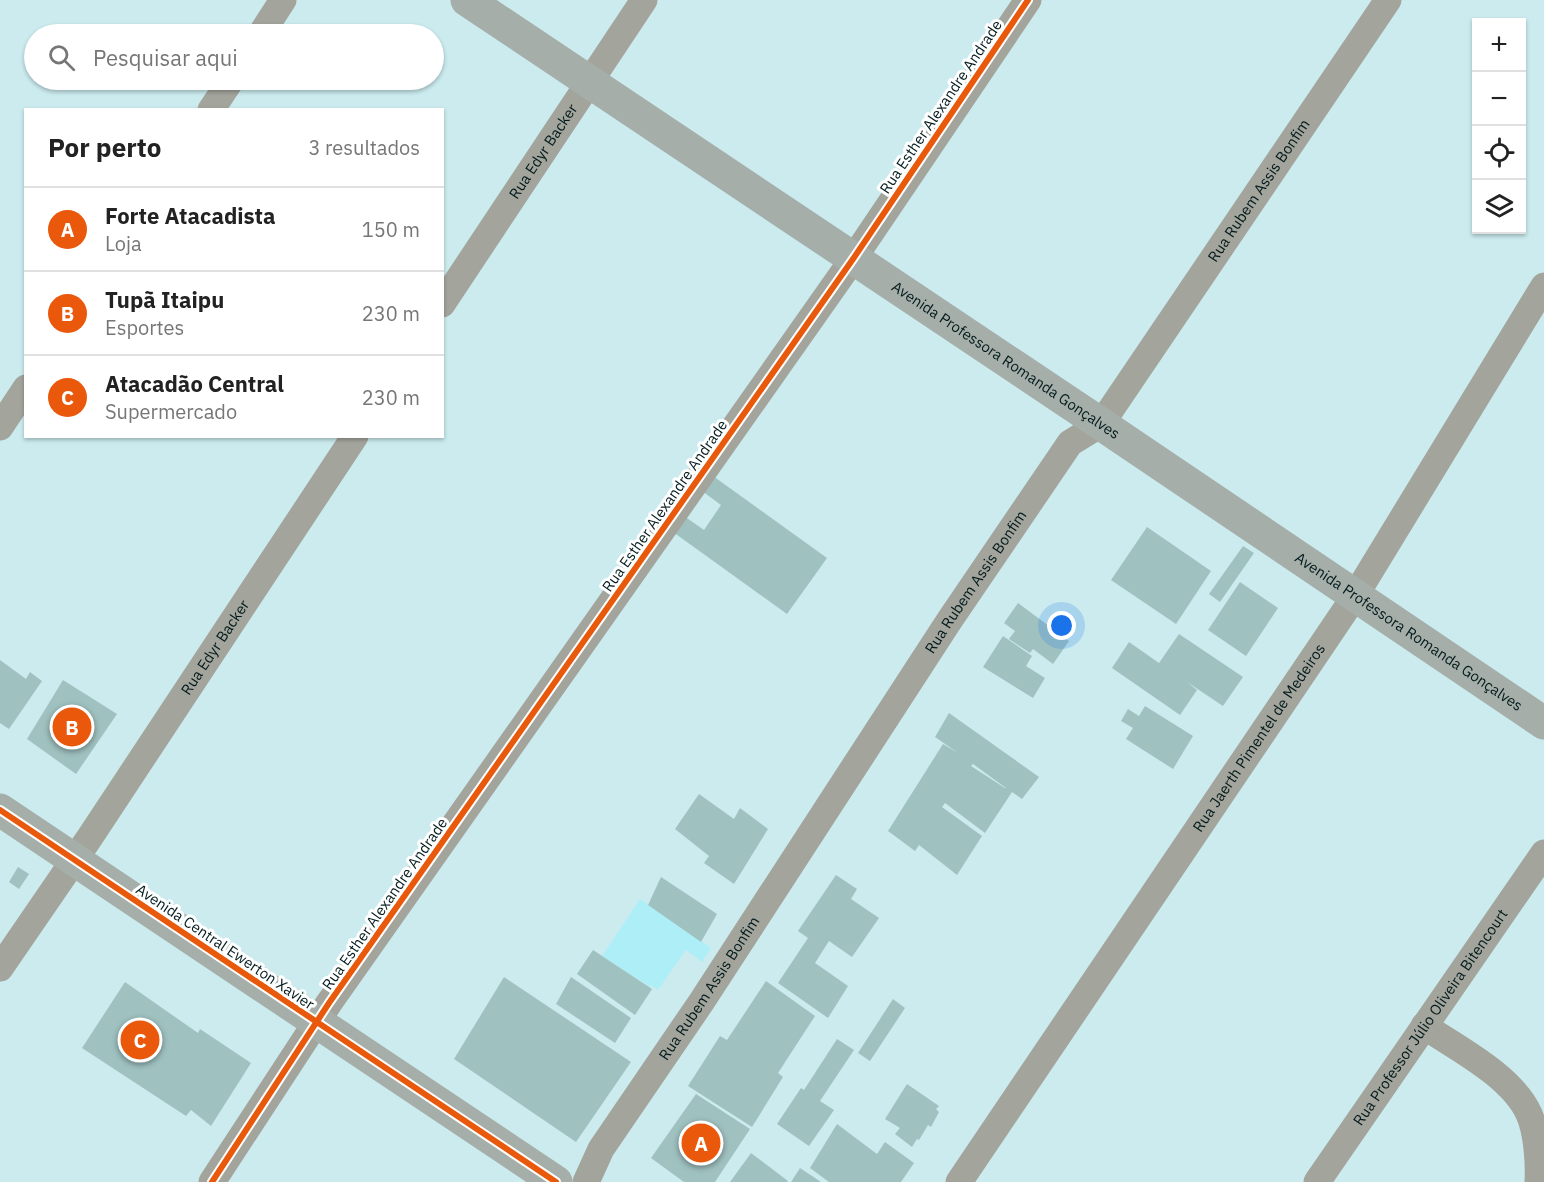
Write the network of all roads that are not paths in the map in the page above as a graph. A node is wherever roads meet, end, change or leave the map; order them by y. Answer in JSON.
{"nodes":[{"id":1,"x":284,"y":0,"type":"edge"},
{"id":2,"x":467,"y":0,"type":"edge"},
{"id":3,"x":644,"y":0,"type":"edge"},
{"id":4,"x":1028,"y":0,"type":"edge"},
{"id":5,"x":1388,"y":0,"type":"edge"},
{"id":6,"x":268,"y":24,"type":"edge"},
{"id":7,"x":589,"y":82,"type":"junction"},
{"id":8,"x":224,"y":90,"type":"edge"},
{"id":9,"x":212,"y":108,"type":"edge"},
{"id":10,"x":853,"y":259,"type":"junction"},
{"id":11,"x":1544,"y":286,"type":"edge"},
{"id":12,"x":444,"y":301,"type":"edge"},
{"id":13,"x":24,"y":391,"type":"edge"},
{"id":14,"x":1101,"y":424,"type":"junction"},
{"id":15,"x":0,"y":426,"type":"edge"},
{"id":16,"x":354,"y":438,"type":"edge"},
{"id":17,"x":1355,"y":596,"type":"junction"},
{"id":18,"x":1544,"y":723,"type":"edge"},
{"id":19,"x":0,"y":810,"type":"edge"},
{"id":20,"x":1544,"y":853,"type":"edge"},
{"id":21,"x":73,"y":860,"type":"junction"},
{"id":22,"x":0,"y":968,"type":"edge"},
{"id":23,"x":317,"y":1023,"type":"junction"},
{"id":24,"x":1424,"y":1026,"type":"junction"},
{"id":25,"x":212,"y":1182,"type":"edge"},
{"id":26,"x":556,"y":1182,"type":"edge"},
{"id":27,"x":586,"y":1182,"type":"edge"},
{"id":28,"x":959,"y":1182,"type":"edge"},
{"id":29,"x":1317,"y":1182,"type":"edge"},
{"id":30,"x":1538,"y":1182,"type":"edge"}],
"edges":[{"from":1,"to":6,"type":"street"},
{"from":2,"to":7,"type":"street","name":"Avenida Professora Romanda Gonçalves"},
{"from":3,"to":7,"type":"street","name":"Rua Edyr Backer"},
{"from":4,"to":10,"type":"street","name":"Rua Esther Alexandre Andrade"},
{"from":5,"to":14,"type":"street","name":"Rua Rubem Assis Bonfim"},
{"from":7,"to":10,"type":"street","name":"Avenida Professora Romanda Gonçalves"},
{"from":7,"to":12,"type":"street","name":"Rua Edyr Backer"},
{"from":8,"to":9,"type":"street"},
{"from":10,"to":14,"type":"street","name":"Avenida Professora Romanda Gonçalves"},
{"from":10,"to":23,"type":"street","name":"Rua Esther Alexandre Andrade"},
{"from":11,"to":17,"type":"street","name":"Rua Jaerth Pimentel de Medeiros"},
{"from":13,"to":15,"type":"street"},
{"from":14,"to":17,"type":"street","name":"Avenida Professora Romanda Gonçalves"},
{"from":14,"to":27,"type":"street","name":"Rua Rubem Assis Bonfim"},
{"from":16,"to":21,"type":"street","name":"Rua Edyr Backer"},
{"from":17,"to":18,"type":"street","name":"Avenida Professora Romanda Gonçalves"},
{"from":17,"to":28,"type":"street","name":"Rua Jaerth Pimentel de Medeiros"},
{"from":19,"to":21,"type":"street","name":"Avenida Central Ewerton Xavier"},
{"from":20,"to":24,"type":"street","name":"Rua Professor Júlio Oliveira Bitencourt"},
{"from":21,"to":22,"type":"street","name":"Rua Edyr Backer"},
{"from":21,"to":23,"type":"street","name":"Avenida Central Ewerton Xavier"},
{"from":23,"to":25,"type":"street","name":"Rua Esther Alexandre Andrade"},
{"from":23,"to":26,"type":"street","name":"Avenida Central Ewerton Xavier"},
{"from":24,"to":29,"type":"street","name":"Rua Professor Júlio Oliveira Bitencourt"},
{"from":24,"to":30,"type":"street"}]}
